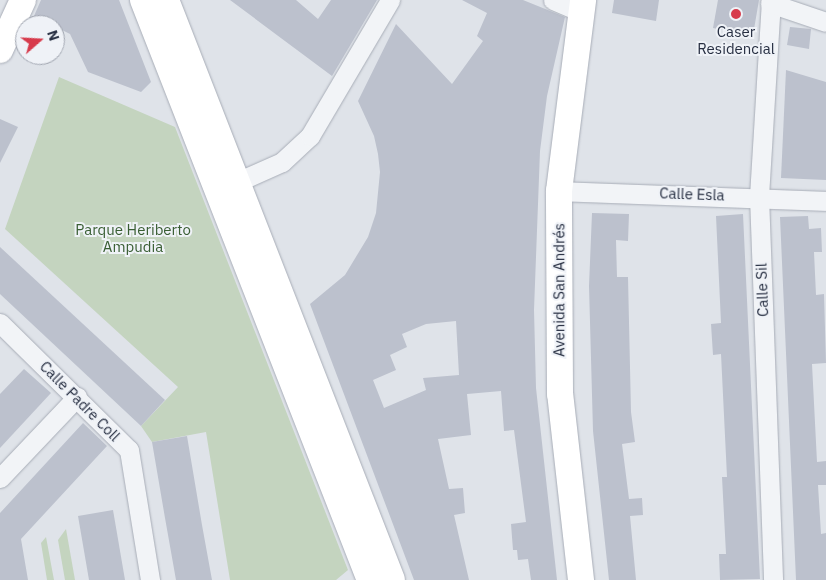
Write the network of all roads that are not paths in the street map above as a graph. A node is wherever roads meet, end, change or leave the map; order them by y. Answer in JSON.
{"nodes":[{"id":1,"x":23,"y":0,"type":"edge"},
{"id":2,"x":143,"y":0,"type":"edge"},
{"id":3,"x":166,"y":0,"type":"edge"},
{"id":4,"x":390,"y":0,"type":"edge"},
{"id":5,"x":553,"y":0,"type":"edge"},
{"id":6,"x":771,"y":1,"type":"edge"},
{"id":7,"x":582,"y":6,"type":"edge"},
{"id":8,"x":826,"y":22,"type":"edge"},
{"id":9,"x":0,"y":50,"type":"edge"},
{"id":10,"x":237,"y":182,"type":"junction"},
{"id":11,"x":559,"y":191,"type":"junction"},
{"id":12,"x":759,"y":196,"type":"junction"},
{"id":13,"x":826,"y":201,"type":"edge"},
{"id":14,"x":0,"y":323,"type":"edge"},
{"id":15,"x":77,"y":397,"type":"junction"},
{"id":16,"x":0,"y":478,"type":"edge"},
{"id":17,"x":150,"y":580,"type":"edge"},
{"id":18,"x":370,"y":580,"type":"edge"},
{"id":19,"x":392,"y":580,"type":"edge"},
{"id":20,"x":581,"y":580,"type":"edge"},
{"id":21,"x":773,"y":580,"type":"edge"}],
"edges":[{"from":1,"to":9,"type":"main road"},
{"from":2,"to":18,"type":"main road"},
{"from":3,"to":10,"type":"main road"},
{"from":4,"to":10,"type":"street"},
{"from":5,"to":7,"type":"street"},
{"from":6,"to":8,"type":"street"},
{"from":6,"to":12,"type":"street","name":"Calle Sil"},
{"from":7,"to":11,"type":"main road","name":"Avenida San Andrés"},
{"from":10,"to":19,"type":"main road"},
{"from":11,"to":12,"type":"street","name":"Calle Esla"},
{"from":11,"to":20,"type":"main road","name":"Avenida San Andrés"},
{"from":12,"to":13,"type":"street","name":"Calle Esla"},
{"from":12,"to":21,"type":"street","name":"Calle Sil"},
{"from":14,"to":15,"type":"street","name":"Calle Padre Coll"},
{"from":15,"to":16,"type":"street"},
{"from":15,"to":17,"type":"street","name":"Calle Padre Coll"}]}
